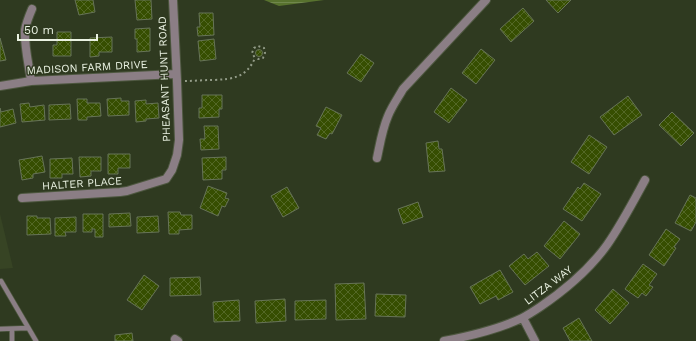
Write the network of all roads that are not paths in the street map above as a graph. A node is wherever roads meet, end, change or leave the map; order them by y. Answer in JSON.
{"nodes":[{"id":1,"x":173,"y":0,"type":"edge"},
{"id":2,"x":486,"y":0,"type":"edge"},
{"id":3,"x":32,"y":9,"type":"dead end"},
{"id":4,"x":177,"y":78,"type":"junction"},
{"id":5,"x":31,"y":81,"type":"junction"},
{"id":6,"x":0,"y":86,"type":"edge"},
{"id":7,"x":377,"y":158,"type":"dead end"},
{"id":8,"x":166,"y":180,"type":"joint"},
{"id":9,"x":645,"y":180,"type":"dead end"},
{"id":10,"x":22,"y":198,"type":"dead end"},
{"id":11,"x":1,"y":281,"type":"dead end"},
{"id":12,"x":523,"y":318,"type":"junction"},
{"id":13,"x":12,"y":328,"type":"junction"},
{"id":14,"x":28,"y":328,"type":"junction"},
{"id":15,"x":0,"y":329,"type":"edge"},
{"id":16,"x":12,"y":341,"type":"edge"},
{"id":17,"x":36,"y":341,"type":"edge"},
{"id":18,"x":444,"y":341,"type":"edge"},
{"id":19,"x":535,"y":341,"type":"edge"}],
"edges":[{"from":1,"to":4,"type":"street","name":"PHEASANT HUNT ROAD"},
{"from":2,"to":7,"type":"street"},
{"from":3,"to":5,"type":"street"},
{"from":4,"to":5,"type":"street","name":"MADISON FARM DRIVE"},
{"from":4,"to":8,"type":"street","name":"PHEASANT HUNT ROAD"},
{"from":5,"to":6,"type":"street","name":"MADISON FARM DRIVE"},
{"from":8,"to":10,"type":"street","name":"HALTER PLACE"},
{"from":9,"to":12,"type":"street","name":"LITZA WAY"},
{"from":11,"to":14,"type":"lane"},
{"from":12,"to":18,"type":"street","name":"LITZA WAY"},
{"from":12,"to":19,"type":"street"},
{"from":13,"to":14,"type":"lane"},
{"from":13,"to":15,"type":"lane"},
{"from":13,"to":16,"type":"lane"},
{"from":14,"to":17,"type":"lane"}]}
